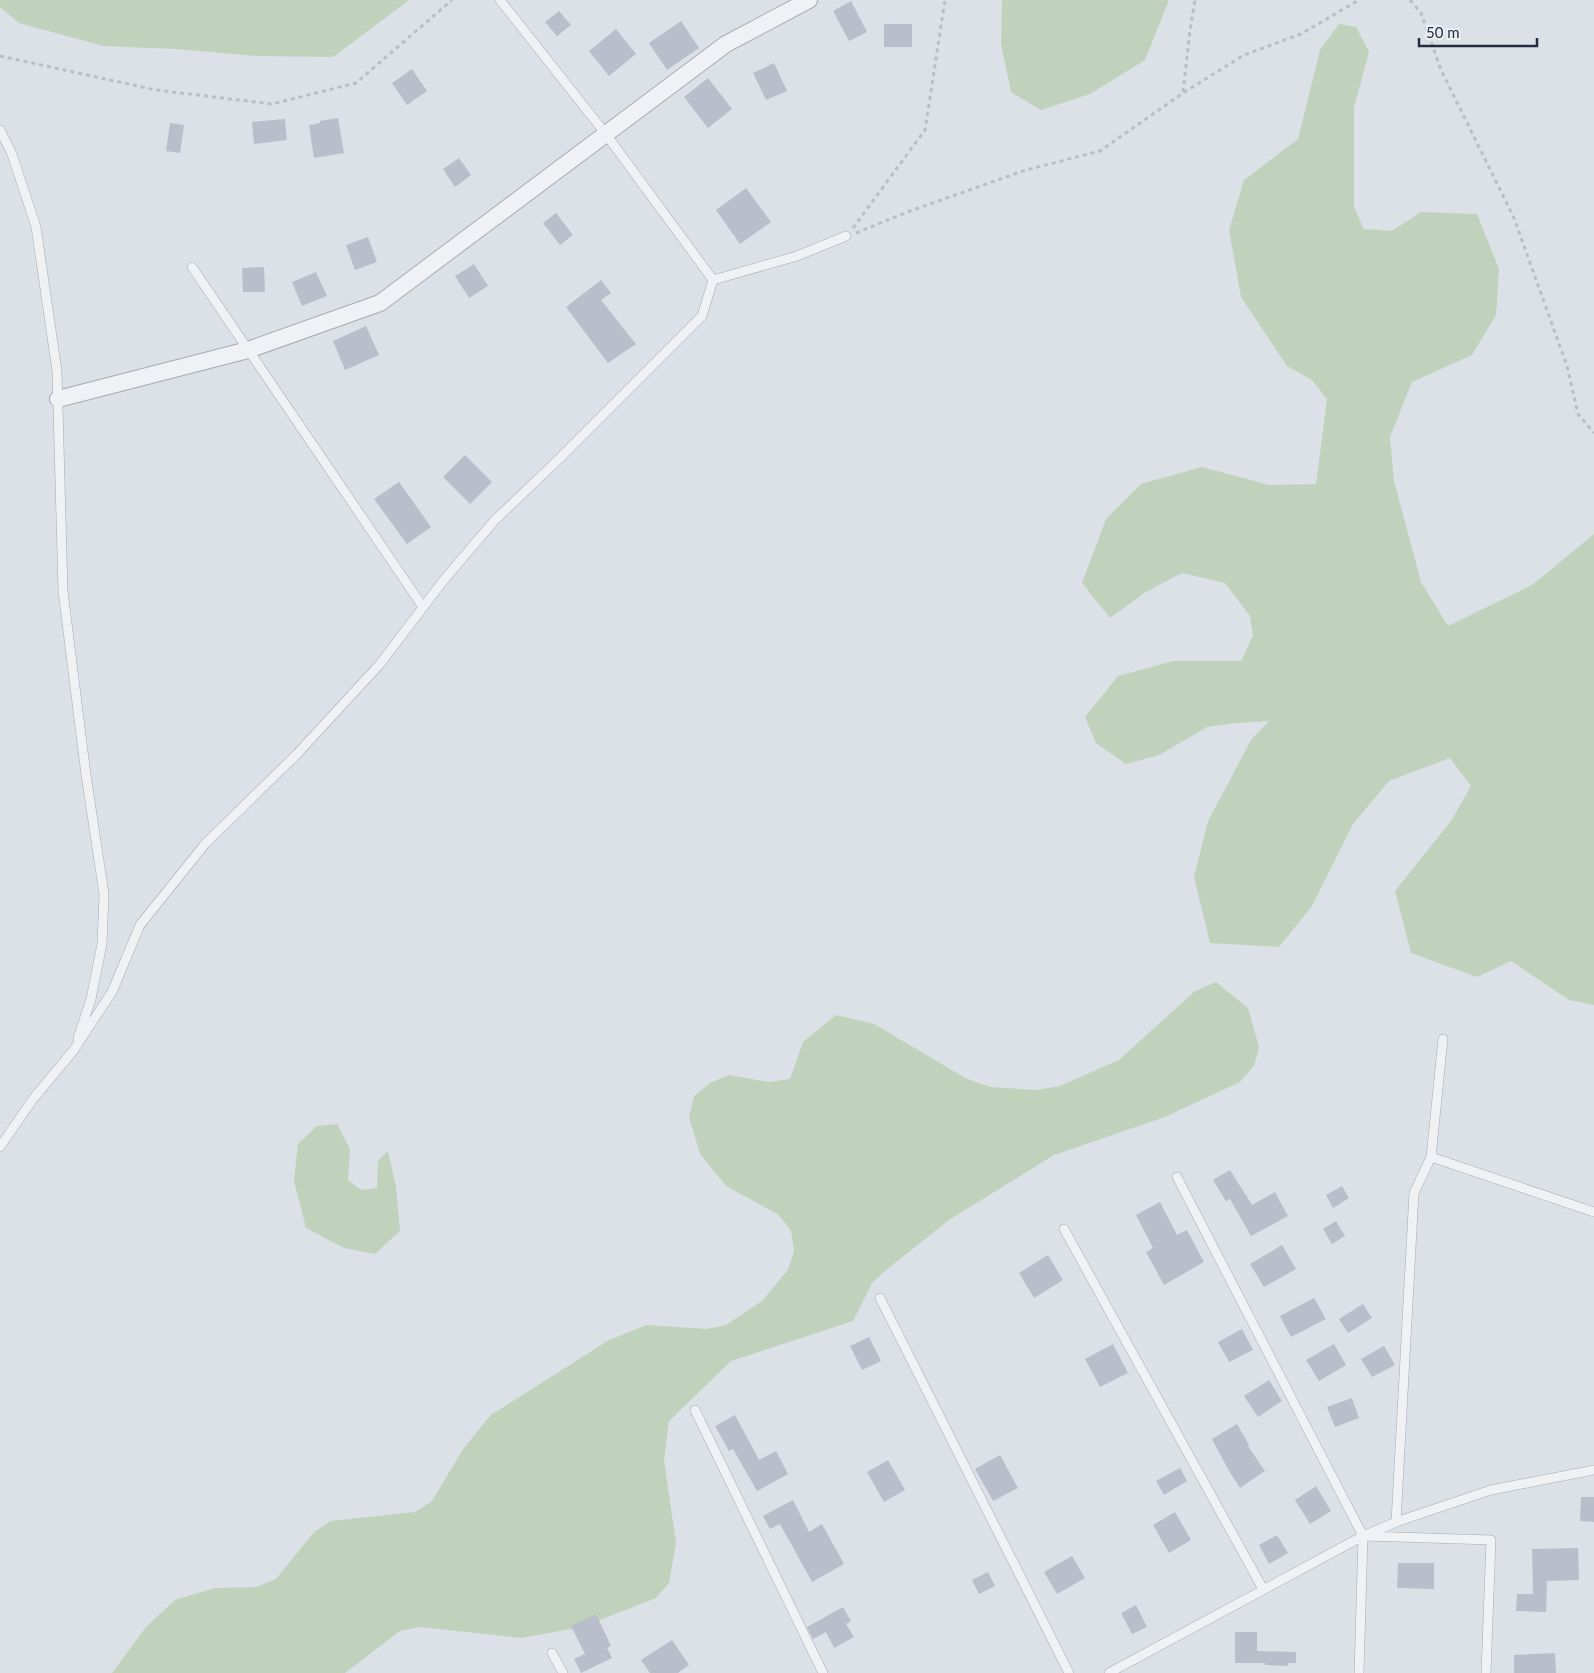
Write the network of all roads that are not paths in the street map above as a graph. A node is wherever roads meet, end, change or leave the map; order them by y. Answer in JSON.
{"nodes":[{"id":1,"x":500,"y":0,"type":"edge"},
{"id":2,"x":809,"y":0,"type":"edge"},
{"id":3,"x":0,"y":130,"type":"edge"},
{"id":4,"x":605,"y":133,"type":"junction"},
{"id":5,"x":846,"y":236,"type":"road end"},
{"id":6,"x":192,"y":267,"type":"dead end"},
{"id":7,"x":713,"y":280,"type":"junction"},
{"id":8,"x":248,"y":350,"type":"junction"},
{"id":9,"x":58,"y":399,"type":"junction"},
{"id":10,"x":423,"y":607,"type":"junction"},
{"id":11,"x":1443,"y":1038,"type":"dead end"},
{"id":12,"x":73,"y":1051,"type":"junction"},
{"id":13,"x":0,"y":1147,"type":"edge"},
{"id":14,"x":1431,"y":1157,"type":"junction"},
{"id":15,"x":1177,"y":1177,"type":"dead end"},
{"id":16,"x":1594,"y":1212,"type":"edge"},
{"id":17,"x":1064,"y":1229,"type":"dead end"},
{"id":18,"x":880,"y":1298,"type":"dead end"},
{"id":19,"x":695,"y":1410,"type":"dead end"},
{"id":20,"x":1594,"y":1470,"type":"edge"},
{"id":21,"x":1396,"y":1522,"type":"junction"},
{"id":22,"x":1363,"y":1536,"type":"junction"},
{"id":23,"x":1263,"y":1589,"type":"junction"},
{"id":24,"x":552,"y":1653,"type":"dead end"},
{"id":25,"x":563,"y":1673,"type":"edge"},
{"id":26,"x":823,"y":1673,"type":"edge"},
{"id":27,"x":1068,"y":1673,"type":"edge"},
{"id":28,"x":1109,"y":1673,"type":"edge"},
{"id":29,"x":1359,"y":1673,"type":"edge"},
{"id":30,"x":1486,"y":1673,"type":"edge"}],
"edges":[{"from":1,"to":4,"type":"lane"},
{"from":2,"to":4,"type":"street"},
{"from":3,"to":9,"type":"lane"},
{"from":4,"to":7,"type":"lane"},
{"from":4,"to":8,"type":"street"},
{"from":5,"to":7,"type":"lane"},
{"from":6,"to":8,"type":"lane"},
{"from":7,"to":10,"type":"lane"},
{"from":8,"to":9,"type":"street"},
{"from":8,"to":10,"type":"lane"},
{"from":9,"to":12,"type":"lane"},
{"from":10,"to":12,"type":"lane"},
{"from":11,"to":14,"type":"lane"},
{"from":12,"to":13,"type":"lane"},
{"from":14,"to":16,"type":"lane"},
{"from":14,"to":21,"type":"lane"},
{"from":15,"to":22,"type":"lane"},
{"from":17,"to":23,"type":"lane"},
{"from":18,"to":27,"type":"lane"},
{"from":19,"to":26,"type":"lane"},
{"from":20,"to":21,"type":"lane"},
{"from":21,"to":22,"type":"lane"},
{"from":22,"to":23,"type":"lane"},
{"from":22,"to":29,"type":"lane"},
{"from":22,"to":30,"type":"lane"},
{"from":23,"to":28,"type":"lane"},
{"from":24,"to":25,"type":"lane"}]}
